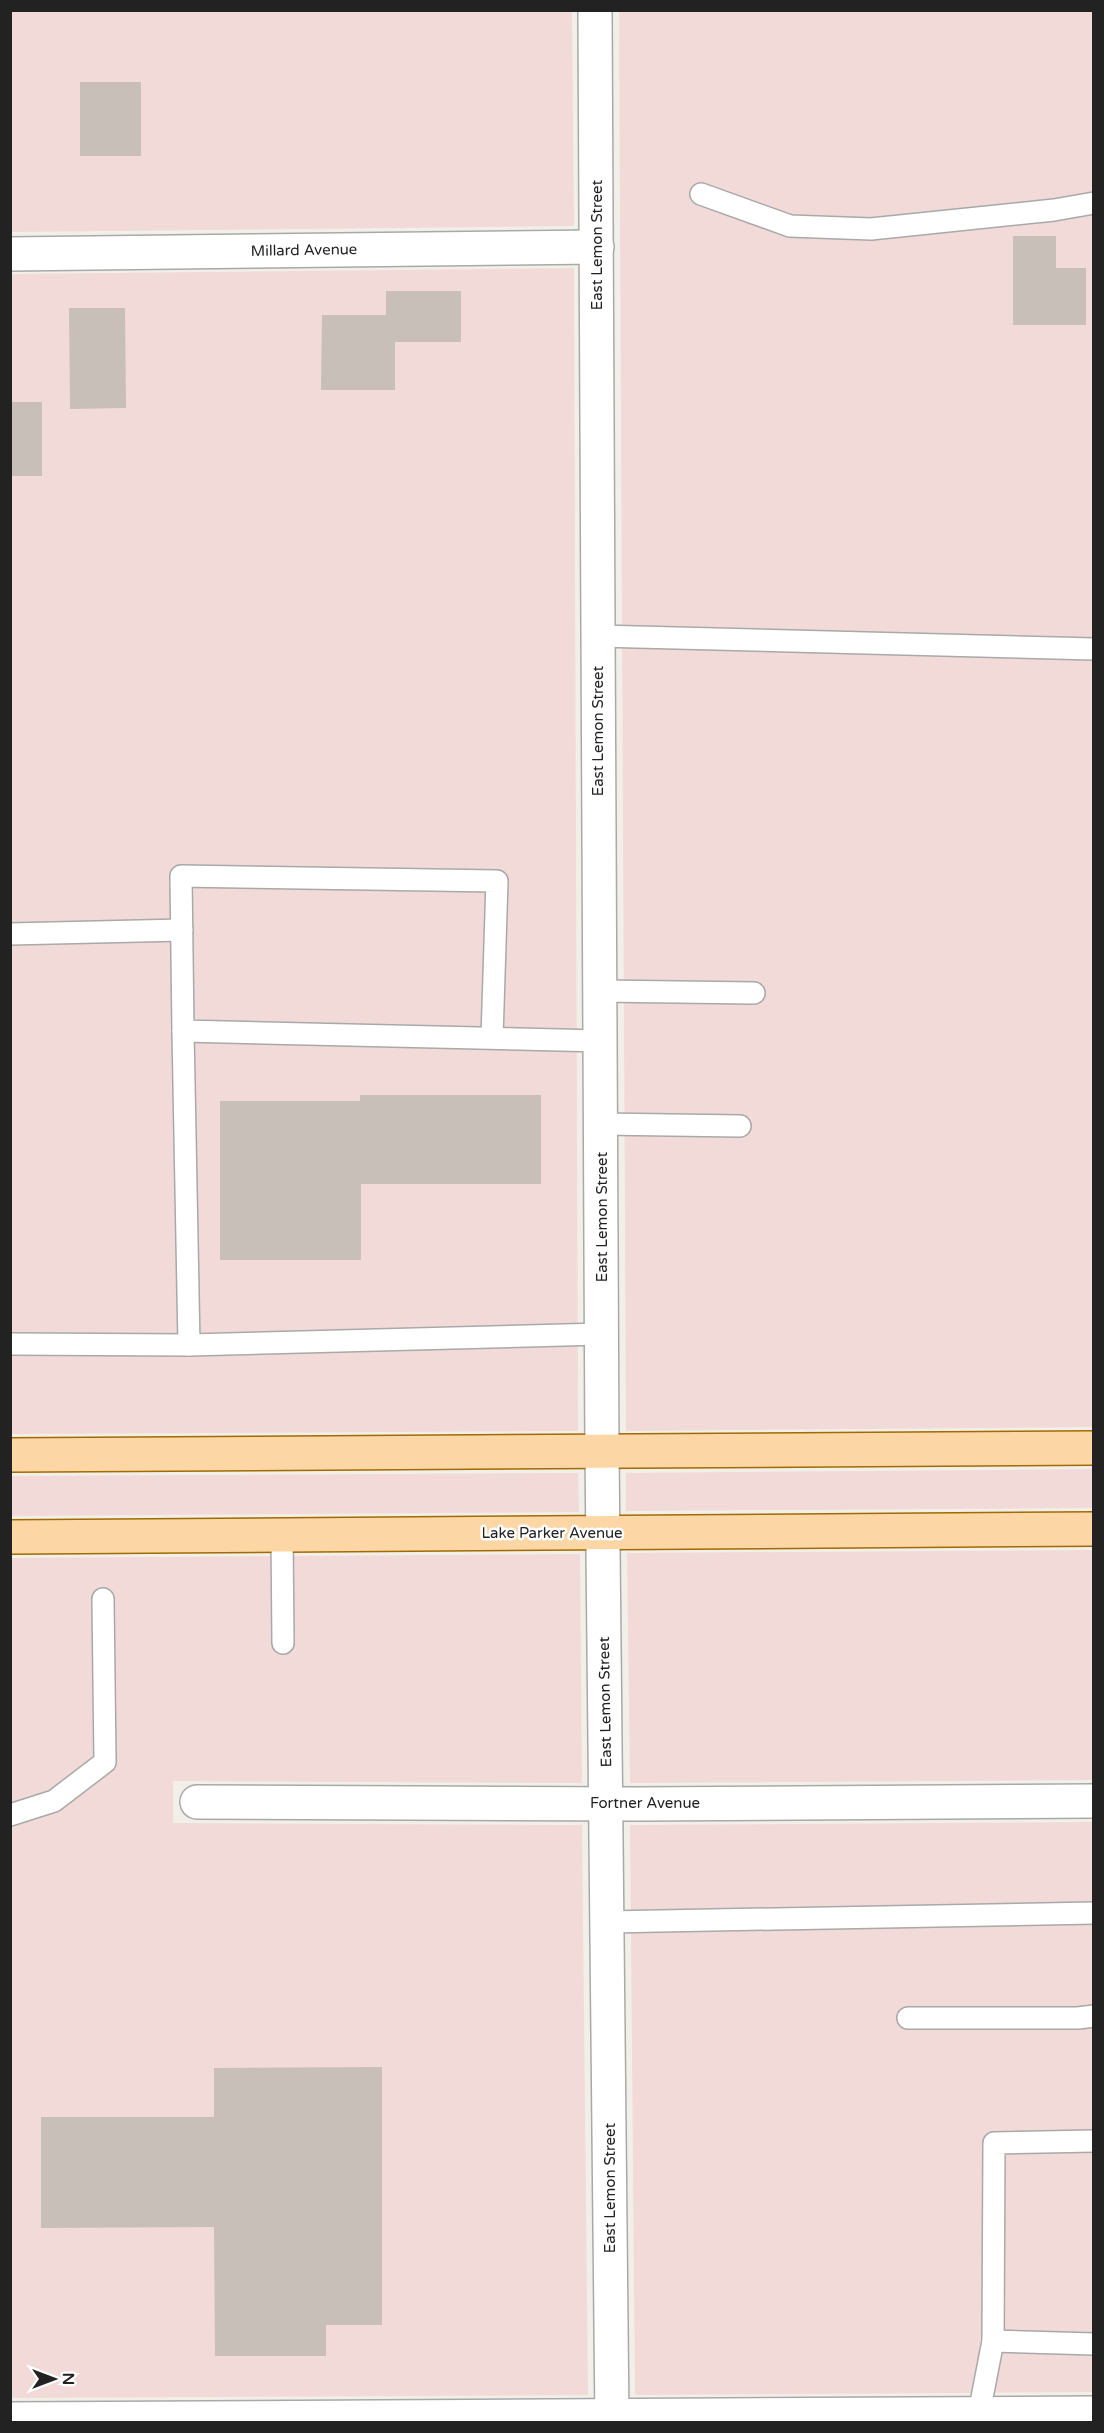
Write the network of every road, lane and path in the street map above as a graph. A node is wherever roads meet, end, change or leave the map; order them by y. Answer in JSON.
{"nodes":[{"id":1,"x":595,"y":10,"type":"edge"},
{"id":2,"x":701,"y":194,"type":"dead end"},
{"id":3,"x":1094,"y":203,"type":"edge"},
{"id":4,"x":597,"y":247,"type":"junction"},
{"id":5,"x":10,"y":254,"type":"edge"},
{"id":6,"x":598,"y":636,"type":"junction"},
{"id":7,"x":1094,"y":649,"type":"edge"},
{"id":8,"x":182,"y":930,"type":"junction"},
{"id":9,"x":10,"y":934,"type":"edge"},
{"id":10,"x":600,"y":991,"type":"junction"},
{"id":11,"x":754,"y":993,"type":"dead end"},
{"id":12,"x":183,"y":1031,"type":"junction"},
{"id":13,"x":492,"y":1038,"type":"junction"},
{"id":14,"x":601,"y":1041,"type":"junction"},
{"id":15,"x":601,"y":1124,"type":"junction"},
{"id":16,"x":740,"y":1126,"type":"dead end"},
{"id":17,"x":602,"y":1334,"type":"junction"},
{"id":18,"x":10,"y":1344,"type":"edge"},
{"id":19,"x":189,"y":1345,"type":"junction"},
{"id":20,"x":1094,"y":1448,"type":"edge"},
{"id":21,"x":602,"y":1452,"type":"junction"},
{"id":22,"x":10,"y":1455,"type":"edge"},
{"id":23,"x":1094,"y":1528,"type":"edge"},
{"id":24,"x":603,"y":1533,"type":"junction"},
{"id":25,"x":282,"y":1535,"type":"junction"},
{"id":26,"x":10,"y":1537,"type":"edge"},
{"id":27,"x":103,"y":1599,"type":"dead end"},
{"id":28,"x":283,"y":1643,"type":"dead end"},
{"id":29,"x":1094,"y":1801,"type":"edge"},
{"id":30,"x":197,"y":1802,"type":"dead end"},
{"id":31,"x":606,"y":1804,"type":"junction"},
{"id":32,"x":10,"y":1815,"type":"edge"},
{"id":33,"x":1094,"y":1913,"type":"edge"},
{"id":34,"x":607,"y":1922,"type":"junction"},
{"id":35,"x":1094,"y":2016,"type":"edge"},
{"id":36,"x":908,"y":2018,"type":"dead end"},
{"id":37,"x":1094,"y":2141,"type":"edge"},
{"id":38,"x":993,"y":2341,"type":"junction"},
{"id":39,"x":1094,"y":2344,"type":"edge"},
{"id":40,"x":979,"y":2413,"type":"junction"},
{"id":41,"x":1094,"y":2413,"type":"edge"},
{"id":42,"x":10,"y":2419,"type":"edge"},
{"id":43,"x":611,"y":2419,"type":"edge"},
{"id":44,"x":717,"y":2419,"type":"edge"},
{"id":45,"x":112,"y":2421,"type":"edge"}],
"edges":[{"from":1,"to":4,"type":"street","name":"East Lemon Street"},
{"from":2,"to":3,"type":"lane"},
{"from":4,"to":5,"type":"street","name":"Millard Avenue"},
{"from":4,"to":6,"type":"street","name":"East Lemon Street"},
{"from":6,"to":7,"type":"lane"},
{"from":6,"to":10,"type":"street","name":"East Lemon Street"},
{"from":8,"to":9,"type":"lane"},
{"from":8,"to":12,"type":"lane"},
{"from":8,"to":13,"type":"lane"},
{"from":10,"to":11,"type":"lane"},
{"from":10,"to":14,"type":"street","name":"East Lemon Street"},
{"from":12,"to":13,"type":"lane"},
{"from":12,"to":19,"type":"lane"},
{"from":13,"to":14,"type":"lane"},
{"from":14,"to":15,"type":"street","name":"East Lemon Street"},
{"from":15,"to":16,"type":"lane"},
{"from":15,"to":17,"type":"street","name":"East Lemon Street"},
{"from":17,"to":19,"type":"lane"},
{"from":17,"to":21,"type":"street","name":"East Lemon Street"},
{"from":18,"to":19,"type":"lane"},
{"from":20,"to":21,"type":"main road"},
{"from":21,"to":22,"type":"main road"},
{"from":21,"to":24,"type":"street","name":"East Lemon Street"},
{"from":23,"to":24,"type":"main road","name":"Lake Parker Avenue"},
{"from":24,"to":25,"type":"main road","name":"Lake Parker Avenue"},
{"from":24,"to":31,"type":"street","name":"East Lemon Street"},
{"from":25,"to":26,"type":"main road","name":"Lake Parker Avenue"},
{"from":25,"to":28,"type":"lane"},
{"from":27,"to":32,"type":"lane"},
{"from":29,"to":31,"type":"street","name":"Fortner Avenue"},
{"from":30,"to":31,"type":"street","name":"Fortner Avenue"},
{"from":31,"to":34,"type":"street","name":"East Lemon Street"},
{"from":33,"to":34,"type":"lane"},
{"from":34,"to":43,"type":"street","name":"East Lemon Street"},
{"from":35,"to":36,"type":"lane"},
{"from":37,"to":38,"type":"lane"},
{"from":38,"to":39,"type":"lane"},
{"from":38,"to":40,"type":"lane"},
{"from":40,"to":41,"type":"street"},
{"from":40,"to":44,"type":"street"},
{"from":42,"to":45,"type":"street"},
{"from":43,"to":44,"type":"street"},
{"from":43,"to":45,"type":"street"}]}
